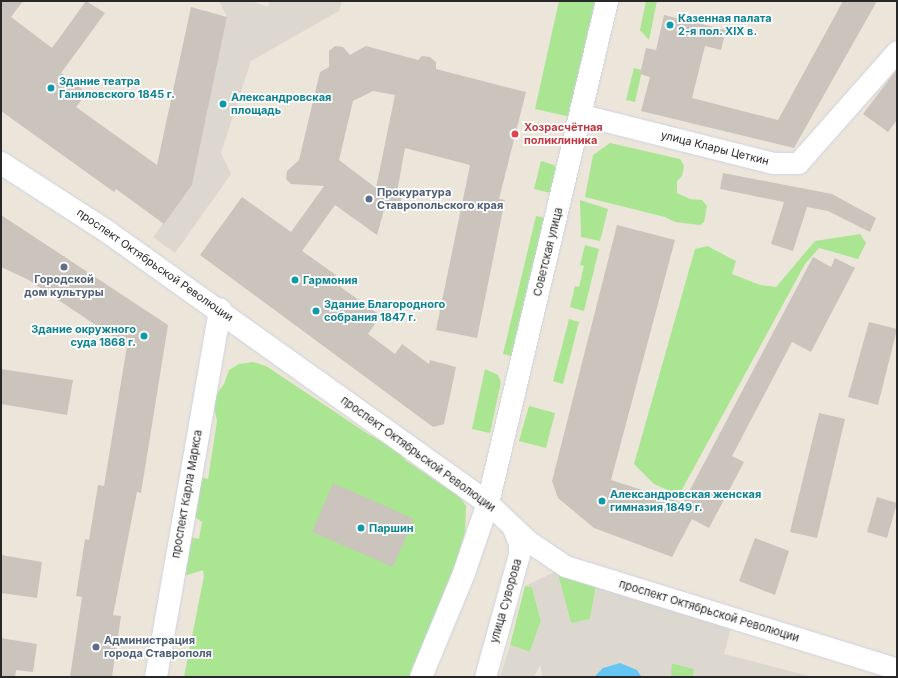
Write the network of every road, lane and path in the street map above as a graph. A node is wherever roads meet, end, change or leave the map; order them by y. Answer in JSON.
{"nodes":[{"id":1,"x":608,"y":1,"type":"edge"},
{"id":2,"x":897,"y":51,"type":"edge"},
{"id":3,"x":582,"y":115,"type":"junction"},
{"id":4,"x":1,"y":163,"type":"edge"},
{"id":5,"x":220,"y":310,"type":"junction"},
{"id":6,"x":488,"y":503,"type":"junction"},
{"id":7,"x":512,"y":526,"type":"junction"},
{"id":8,"x":897,"y":669,"type":"edge"},
{"id":9,"x":156,"y":677,"type":"edge"},
{"id":10,"x":421,"y":677,"type":"edge"},
{"id":11,"x":485,"y":677,"type":"edge"}],
"edges":[{"from":1,"to":3,"type":"main road","name":"Советская улица"},
{"from":2,"to":3,"type":"street","name":"улица Клары Цеткин"},
{"from":3,"to":6,"type":"main road","name":"Советская улица"},
{"from":4,"to":5,"type":"main road","name":"проспект Октябрьской Революции"},
{"from":5,"to":6,"type":"main road","name":"проспект Октябрьской Революции"},
{"from":5,"to":9,"type":"main road","name":"проспект Карла Маркса"},
{"from":6,"to":7,"type":"street","name":"проспект Октябрьской Революции"},
{"from":6,"to":10,"type":"main road"},
{"from":7,"to":8,"type":"street","name":"проспект Октябрьской Революции"},
{"from":7,"to":11,"type":"street","name":"улица Суворова"}]}
